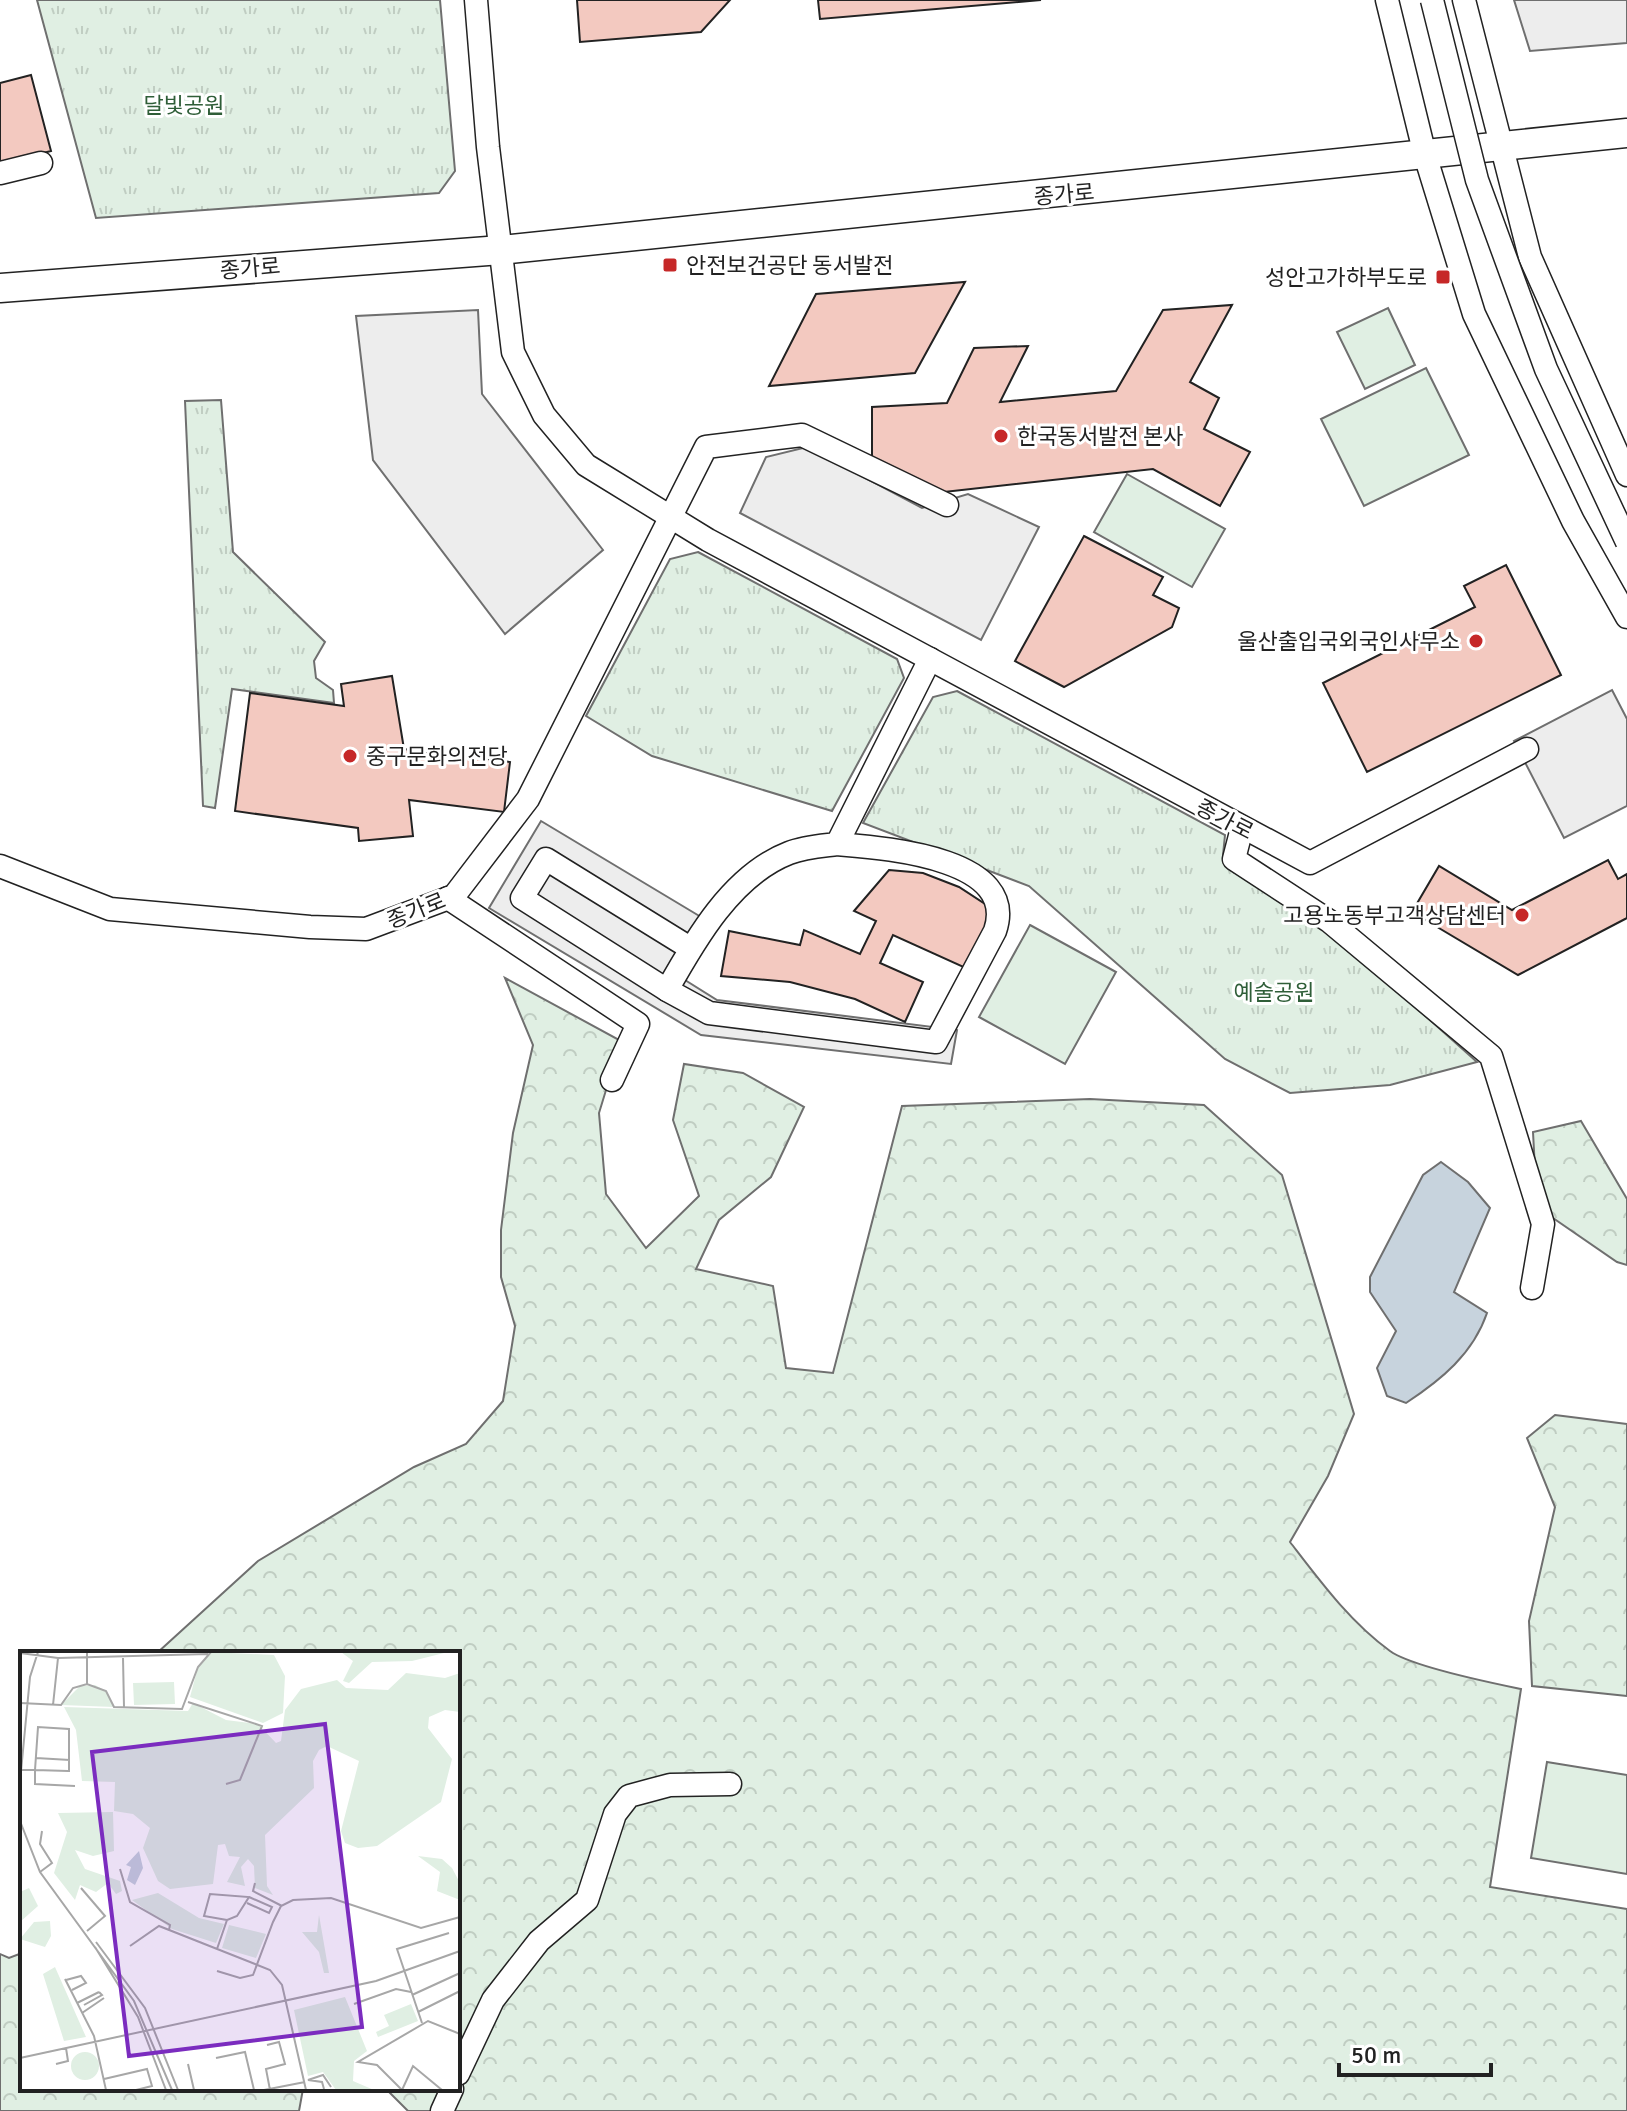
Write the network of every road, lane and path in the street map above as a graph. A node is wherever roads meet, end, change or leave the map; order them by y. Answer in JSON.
{"nodes":[{"id":1,"x":476,"y":0,"type":"edge"},
{"id":2,"x":1387,"y":0,"type":"edge"},
{"id":3,"x":1432,"y":0,"type":"edge"},
{"id":4,"x":1464,"y":0,"type":"edge"},
{"id":5,"x":1627,"y":133,"type":"edge"},
{"id":6,"x":1498,"y":144,"type":"junction"},
{"id":7,"x":1425,"y":155,"type":"junction"},
{"id":8,"x":41,"y":163,"type":"dead end"},
{"id":9,"x":0,"y":173,"type":"edge"},
{"id":10,"x":501,"y":250,"type":"junction"},
{"id":11,"x":0,"y":288,"type":"edge"},
{"id":12,"x":1627,"y":475,"type":"edge"},
{"id":13,"x":947,"y":505,"type":"dead end"},
{"id":14,"x":672,"y":519,"type":"junction"},
{"id":15,"x":1627,"y":542,"type":"edge"},
{"id":16,"x":1627,"y":617,"type":"edge"},
{"id":17,"x":930,"y":659,"type":"junction"},
{"id":18,"x":1527,"y":749,"type":"dead end"},
{"id":19,"x":1242,"y":828,"type":"junction"},
{"id":20,"x":837,"y":844,"type":"junction"},
{"id":21,"x":0,"y":866,"type":"edge"},
{"id":22,"x":448,"y":898,"type":"junction"},
{"id":23,"x":690,"y":948,"type":"junction"},
{"id":24,"x":667,"y":990,"type":"junction"},
{"id":25,"x":612,"y":1080,"type":"dead end"},
{"id":26,"x":1532,"y":1288,"type":"dead end"},
{"id":27,"x":730,"y":1784,"type":"dead end"},
{"id":28,"x":460,"y":2070,"type":"edge"},
{"id":29,"x":451,"y":2091,"type":"edge"},
{"id":30,"x":442,"y":2111,"type":"edge"}],
"edges":[{"from":1,"to":10,"type":"street","name":"종가로"},
{"from":2,"to":7,"type":"street"},
{"from":3,"to":15,"type":"street","bridge":true},
{"from":4,"to":6,"type":"street"},
{"from":5,"to":6,"type":"main road","name":"종가로"},
{"from":6,"to":7,"type":"main road","name":"종가로"},
{"from":6,"to":12,"type":"street"},
{"from":7,"to":10,"type":"main road","name":"종가로"},
{"from":7,"to":16,"type":"street"},
{"from":8,"to":9,"type":"street"},
{"from":10,"to":11,"type":"main road","name":"종가로"},
{"from":10,"to":14,"type":"street","name":"종가로"},
{"from":13,"to":14,"type":"street"},
{"from":14,"to":17,"type":"street","name":"종가로"},
{"from":14,"to":22,"type":"street","name":"종가로"},
{"from":17,"to":19,"type":"street","name":"종가로"},
{"from":17,"to":20,"type":"street"},
{"from":18,"to":19,"type":"street","name":"종가로"},
{"from":19,"to":26,"type":"street"},
{"from":20,"to":23,"type":"street"},
{"from":20,"to":24,"type":"street"},
{"from":21,"to":22,"type":"street","name":"종가로"},
{"from":22,"to":25,"type":"street"},
{"from":23,"to":24,"type":"street"},
{"from":23,"to":24,"type":"street"},
{"from":27,"to":28,"type":"street"},
{"from":29,"to":30,"type":"street"}]}
